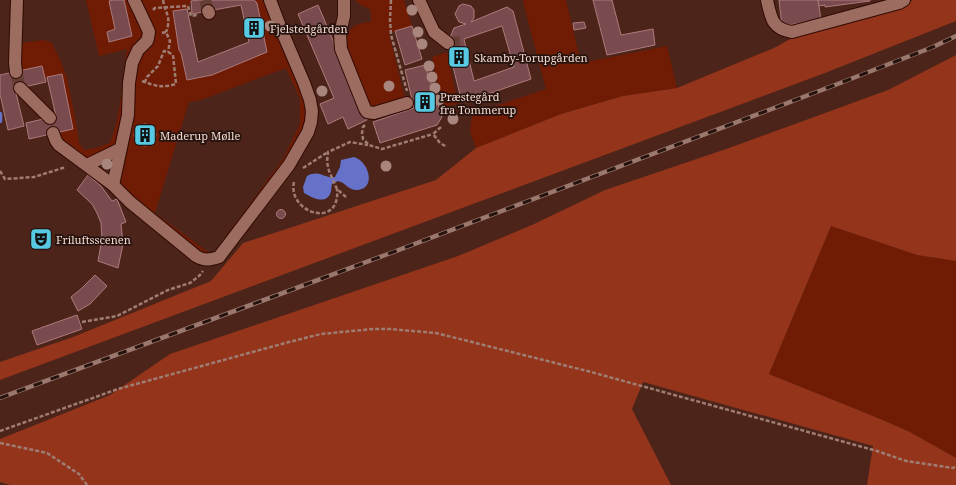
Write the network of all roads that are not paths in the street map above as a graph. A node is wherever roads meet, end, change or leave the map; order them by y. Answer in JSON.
{"nodes":[{"id":1,"x":17,"y":0,"type":"edge"},
{"id":2,"x":134,"y":0,"type":"edge"},
{"id":3,"x":270,"y":0,"type":"edge"},
{"id":4,"x":344,"y":0,"type":"edge"},
{"id":5,"x":419,"y":0,"type":"edge"},
{"id":6,"x":767,"y":0,"type":"edge"},
{"id":7,"x":904,"y":0,"type":"edge"},
{"id":8,"x":448,"y":43,"type":"tunnel mouth"},
{"id":9,"x":16,"y":72,"type":"tunnel mouth"},
{"id":10,"x":20,"y":88,"type":"tunnel mouth"},
{"id":11,"x":407,"y":103,"type":"road end"},
{"id":12,"x":50,"y":118,"type":"dead end"},
{"id":13,"x":53,"y":133,"type":"dead end"},
{"id":14,"x":120,"y":149,"type":"junction"},
{"id":15,"x":87,"y":165,"type":"junction"},
{"id":16,"x":113,"y":186,"type":"junction"}],
"edges":[{"from":1,"to":9,"type":"street"},
{"from":2,"to":14,"type":"street"},
{"from":3,"to":16,"type":"street"},
{"from":4,"to":11,"type":"street"},
{"from":5,"to":8,"type":"street"},
{"from":6,"to":7,"type":"street"},
{"from":10,"to":12,"type":"street"},
{"from":13,"to":15,"type":"street"},
{"from":14,"to":15,"type":"street"},
{"from":14,"to":16,"type":"street"},
{"from":15,"to":16,"type":"street"}]}
